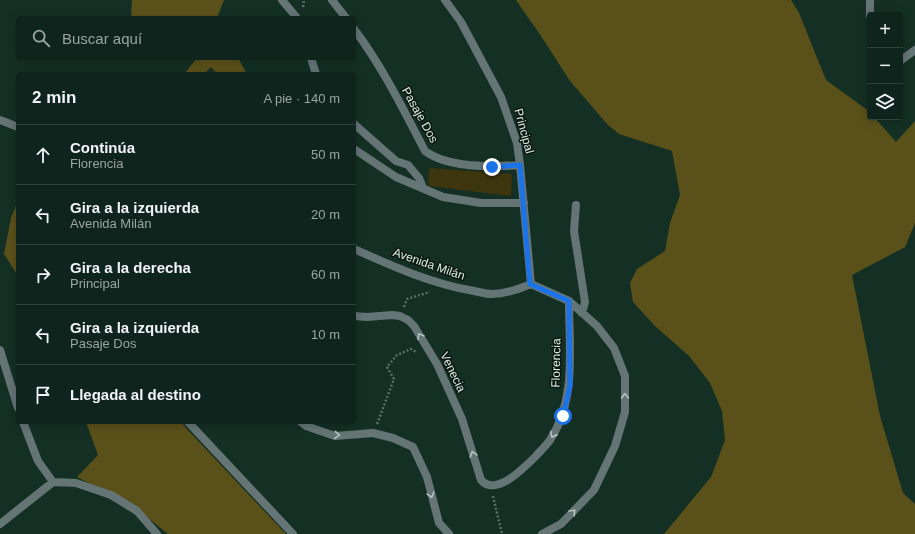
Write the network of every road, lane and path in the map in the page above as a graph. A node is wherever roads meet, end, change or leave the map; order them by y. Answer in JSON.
{"nodes":[{"id":1,"x":282,"y":0,"type":"edge"},
{"id":2,"x":332,"y":0,"type":"edge"},
{"id":3,"x":444,"y":0,"type":"edge"},
{"id":4,"x":870,"y":0,"type":"edge"},
{"id":5,"x":870,"y":12,"type":"edge"},
{"id":6,"x":295,"y":16,"type":"edge"},
{"id":7,"x":344,"y":16,"type":"edge"},
{"id":8,"x":356,"y":31,"type":"edge"},
{"id":9,"x":915,"y":50,"type":"edge"},
{"id":10,"x":903,"y":59,"type":"edge"},
{"id":11,"x":311,"y":60,"type":"edge"},
{"id":12,"x":315,"y":72,"type":"edge"},
{"id":13,"x":0,"y":120,"type":"edge"},
{"id":14,"x":16,"y":126,"type":"edge"},
{"id":15,"x":356,"y":126,"type":"edge"},
{"id":16,"x":356,"y":150,"type":"edge"},
{"id":17,"x":520,"y":165,"type":"junction"},
{"id":18,"x":422,"y":188,"type":"junction"},
{"id":19,"x":524,"y":203,"type":"junction"},
{"id":20,"x":576,"y":205,"type":"dead end"},
{"id":21,"x":356,"y":251,"type":"edge"},
{"id":22,"x":530,"y":284,"type":"junction"},
{"id":23,"x":450,"y":286,"type":"junction"},
{"id":24,"x":569,"y":301,"type":"junction"},
{"id":25,"x":582,"y":313,"type":"junction"},
{"id":26,"x":356,"y":316,"type":"edge"},
{"id":27,"x":400,"y":316,"type":"junction"},
{"id":28,"x":0,"y":350,"type":"edge"},
{"id":29,"x":418,"y":353,"type":"dead end"},
{"id":30,"x":16,"y":402,"type":"edge"},
{"id":31,"x":24,"y":424,"type":"edge"},
{"id":32,"x":190,"y":424,"type":"edge"},
{"id":33,"x":304,"y":424,"type":"edge"},
{"id":34,"x":373,"y":433,"type":"junction"},
{"id":35,"x":53,"y":482,"type":"junction"},
{"id":36,"x":491,"y":486,"type":"junction"},
{"id":37,"x":0,"y":524,"type":"edge"},
{"id":38,"x":157,"y":534,"type":"edge"},
{"id":39,"x":293,"y":534,"type":"edge"},
{"id":40,"x":449,"y":534,"type":"edge"},
{"id":41,"x":502,"y":534,"type":"edge"},
{"id":42,"x":542,"y":534,"type":"edge"}],
"edges":[{"from":1,"to":6,"type":"street"},
{"from":2,"to":7,"type":"street"},
{"from":3,"to":17,"type":"street","name":"Principal"},
{"from":4,"to":5,"type":"street"},
{"from":8,"to":17,"type":"street","name":"Pasaje Dos"},
{"from":9,"to":10,"type":"street"},
{"from":11,"to":12,"type":"street"},
{"from":13,"to":14,"type":"street"},
{"from":15,"to":18,"type":"street"},
{"from":16,"to":18,"type":"street"},
{"from":17,"to":19,"type":"street","name":"Principal"},
{"from":18,"to":19,"type":"street"},
{"from":19,"to":22,"type":"street","name":"Principal"},
{"from":20,"to":25,"type":"street"},
{"from":21,"to":23,"type":"street","name":"Avenida Milán"},
{"from":22,"to":23,"type":"street","name":"Avenida Milán"},
{"from":22,"to":24,"type":"street"},
{"from":23,"to":27,"type":"path"},
{"from":24,"to":25,"type":"street"},
{"from":24,"to":36,"type":"street","name":"Florencia","one_way":true},
{"from":42,"to":25,"type":"street","one_way":true},
{"from":26,"to":27,"type":"street"},
{"from":36,"to":27,"type":"street","name":"Venecia","one_way":true},
{"from":28,"to":30,"type":"street"},
{"from":29,"to":34,"type":"path"},
{"from":31,"to":35,"type":"street"},
{"from":32,"to":39,"type":"street"},
{"from":33,"to":34,"type":"street","one_way":true},
{"from":34,"to":40,"type":"street","one_way":true},
{"from":35,"to":37,"type":"street"},
{"from":35,"to":38,"type":"street"},
{"from":36,"to":41,"type":"path"}]}
